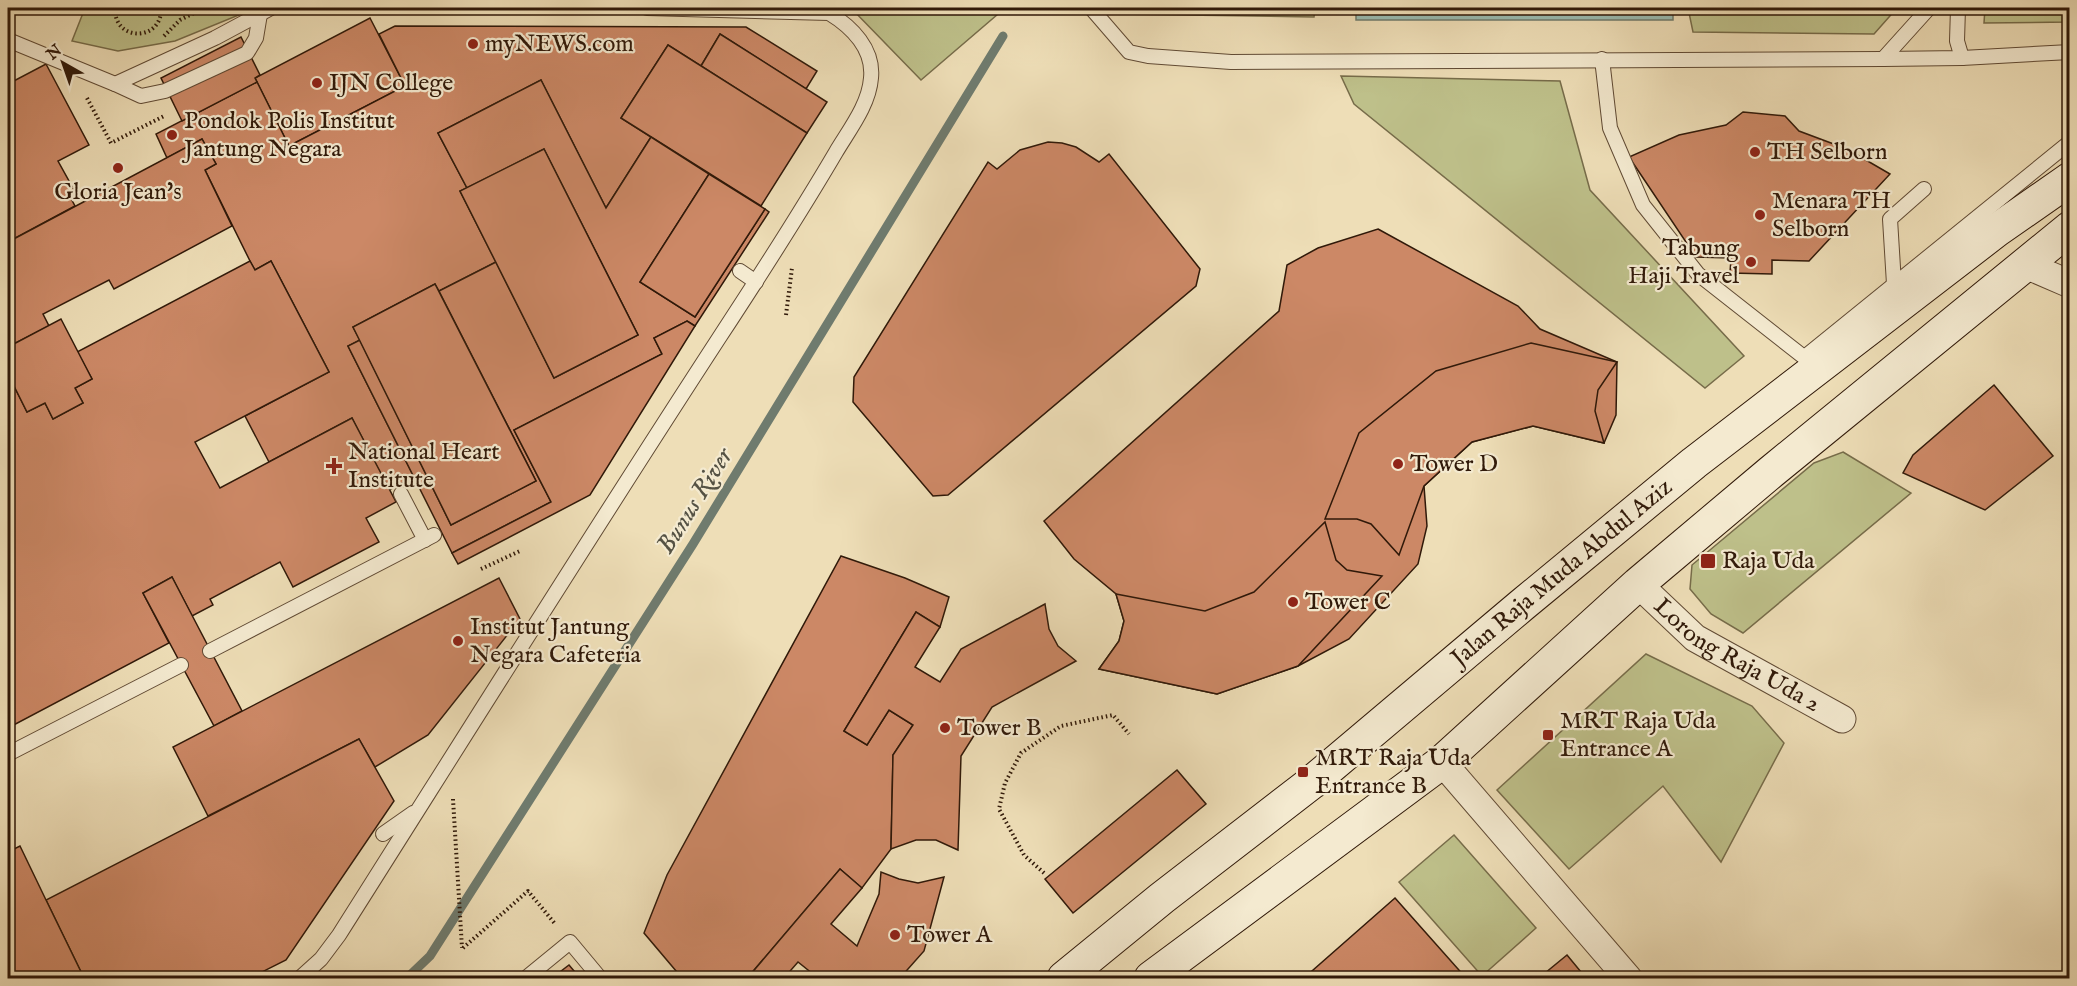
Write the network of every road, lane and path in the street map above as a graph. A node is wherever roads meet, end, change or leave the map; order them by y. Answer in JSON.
{"nodes":[{"id":1,"x":115,"y":8,"type":"edge"},
{"id":2,"x":161,"y":8,"type":"edge"},
{"id":3,"x":204,"y":8,"type":"edge"},
{"id":4,"x":647,"y":8,"type":"edge"},
{"id":5,"x":1091,"y":8,"type":"edge"},
{"id":6,"x":1929,"y":8,"type":"edge"},
{"id":7,"x":1958,"y":8,"type":"edge"},
{"id":8,"x":265,"y":11,"type":"edge"},
{"id":9,"x":8,"y":40,"type":"edge"},
{"id":10,"x":160,"y":40,"type":"dead end"},
{"id":11,"x":2070,"y":52,"type":"edge"},
{"id":12,"x":1962,"y":58,"type":"junction"},
{"id":13,"x":1602,"y":59,"type":"junction"},
{"id":14,"x":1884,"y":59,"type":"junction"},
{"id":15,"x":115,"y":84,"type":"junction"},
{"id":16,"x":2070,"y":142,"type":"edge"},
{"id":17,"x":2070,"y":179,"type":"edge"},
{"id":18,"x":1924,"y":189,"type":"dead end"},
{"id":19,"x":2070,"y":228,"type":"edge"},
{"id":20,"x":1997,"y":230,"type":"junction"},
{"id":21,"x":1967,"y":254,"type":"junction"},
{"id":22,"x":1923,"y":260,"type":"junction"},
{"id":23,"x":2026,"y":265,"type":"junction"},
{"id":24,"x":740,"y":271,"type":"dead end"},
{"id":25,"x":756,"y":282,"type":"junction"},
{"id":26,"x":1894,"y":284,"type":"junction"},
{"id":27,"x":2070,"y":284,"type":"edge"},
{"id":28,"x":1796,"y":366,"type":"junction"},
{"id":29,"x":1694,"y":464,"type":"junction"},
{"id":30,"x":401,"y":494,"type":"dead end"},
{"id":31,"x":520,"y":551,"type":"dead end"},
{"id":32,"x":481,"y":569,"type":"dead end"},
{"id":33,"x":1638,"y":584,"type":"junction"},
{"id":34,"x":210,"y":651,"type":"dead end"},
{"id":35,"x":181,"y":665,"type":"dead end"},
{"id":36,"x":1842,"y":719,"type":"dead end"},
{"id":37,"x":1129,"y":734,"type":"dead end"},
{"id":38,"x":8,"y":754,"type":"edge"},
{"id":39,"x":1442,"y":762,"type":"junction"},
{"id":40,"x":453,"y":798,"type":"dead end"},
{"id":41,"x":419,"y":808,"type":"junction"},
{"id":42,"x":383,"y":834,"type":"dead end"},
{"id":43,"x":1044,"y":873,"type":"dead end"},
{"id":44,"x":570,"y":942,"type":"junction"},
{"id":45,"x":300,"y":978,"type":"edge"},
{"id":46,"x":526,"y":978,"type":"edge"},
{"id":47,"x":600,"y":978,"type":"edge"},
{"id":48,"x":1064,"y":978,"type":"edge"},
{"id":49,"x":1151,"y":978,"type":"edge"},
{"id":50,"x":1628,"y":978,"type":"edge"}],
"edges":[{"from":1,"to":2,"type":"path"},
{"from":3,"to":10,"type":"path"},
{"from":4,"to":25,"type":"lane"},
{"from":5,"to":13,"type":"lane"},
{"from":6,"to":14,"type":"lane"},
{"from":7,"to":12,"type":"lane"},
{"from":8,"to":15,"type":"lane"},
{"from":8,"to":15,"type":"lane"},
{"from":9,"to":15,"type":"lane"},
{"from":11,"to":12,"type":"lane"},
{"from":12,"to":14,"type":"lane"},
{"from":13,"to":14,"type":"lane"},
{"from":13,"to":28,"type":"lane"},
{"from":16,"to":22,"type":"lane"},
{"from":17,"to":20,"type":"main road","name":"Jalan Raja Muda Abdul Aziz"},
{"from":18,"to":26,"type":"lane"},
{"from":19,"to":23,"type":"main road"},
{"from":20,"to":21,"type":"main road","name":"Jalan Raja Muda Abdul Aziz"},
{"from":20,"to":23,"type":"main road"},
{"from":21,"to":22,"type":"lane"},
{"from":21,"to":29,"type":"main road","name":"Jalan Raja Muda Abdul Aziz"},
{"from":22,"to":26,"type":"lane"},
{"from":23,"to":27,"type":"street"},
{"from":23,"to":33,"type":"main road"},
{"from":24,"to":25,"type":"lane"},
{"from":25,"to":41,"type":"lane"},
{"from":26,"to":28,"type":"lane"},
{"from":28,"to":29,"type":"lane"},
{"from":29,"to":48,"type":"main road","name":"Jalan Raja Muda Abdul Aziz"},
{"from":30,"to":34,"type":"lane"},
{"from":31,"to":32,"type":"path"},
{"from":33,"to":36,"type":"street","name":"Lorong Raja Uda 2"},
{"from":33,"to":39,"type":"main road"},
{"from":35,"to":38,"type":"lane"},
{"from":37,"to":43,"type":"path"},
{"from":39,"to":49,"type":"main road"},
{"from":39,"to":50,"type":"street"},
{"from":40,"to":44,"type":"path"},
{"from":41,"to":42,"type":"lane"},
{"from":41,"to":45,"type":"lane"},
{"from":44,"to":46,"type":"lane"},
{"from":44,"to":47,"type":"lane"}]}
